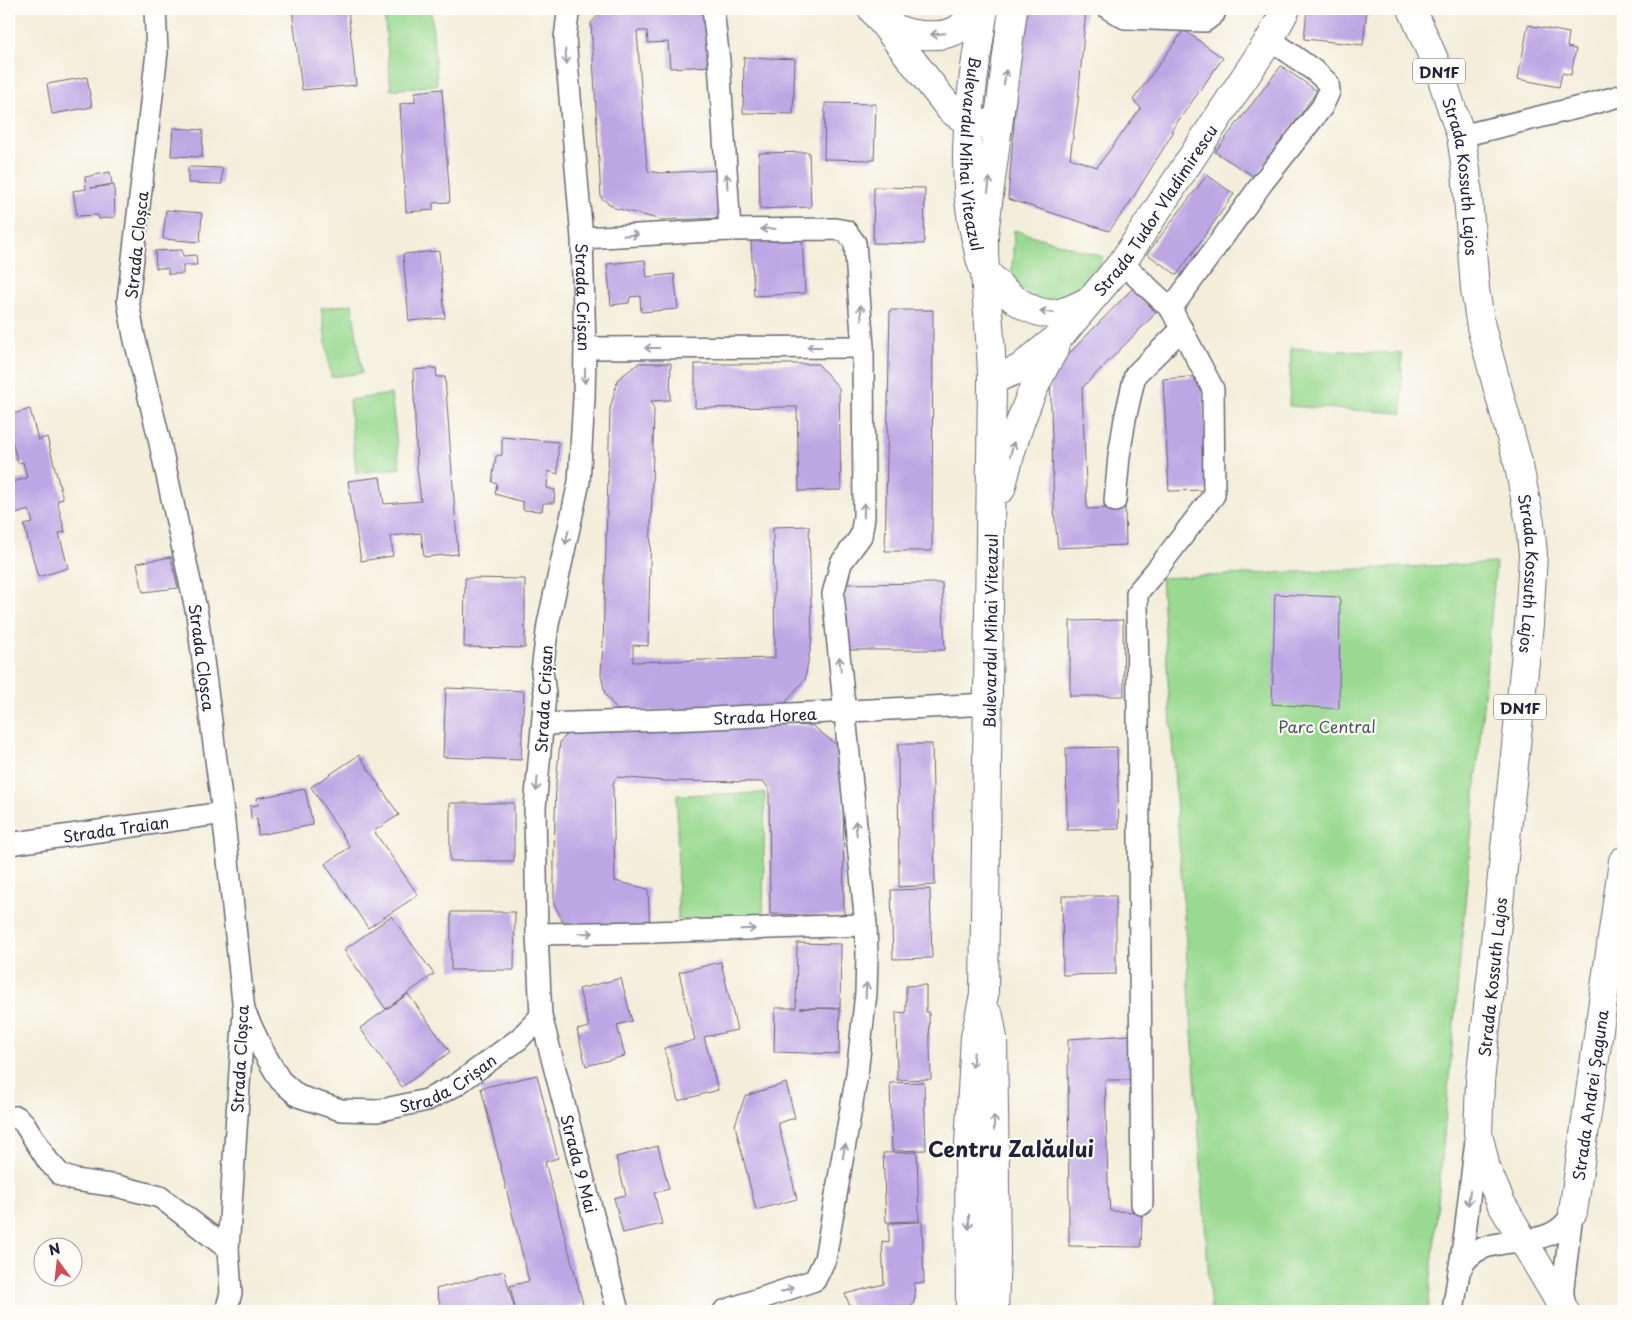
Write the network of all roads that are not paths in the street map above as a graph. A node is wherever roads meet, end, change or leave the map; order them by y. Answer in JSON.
{"nodes":[{"id":1,"x":155,"y":9,"type":"edge"},
{"id":2,"x":571,"y":9,"type":"edge"},
{"id":3,"x":713,"y":9,"type":"edge"},
{"id":4,"x":977,"y":9,"type":"edge"},
{"id":5,"x":984,"y":9,"type":"edge"},
{"id":6,"x":1013,"y":9,"type":"edge"},
{"id":7,"x":1109,"y":9,"type":"edge"},
{"id":8,"x":1286,"y":9,"type":"edge"},
{"id":9,"x":1412,"y":9,"type":"edge"},
{"id":10,"x":874,"y":11,"type":"edge"},
{"id":11,"x":1214,"y":14,"type":"dead end"},
{"id":12,"x":1270,"y":39,"type":"junction"},
{"id":13,"x":1623,"y":95,"type":"edge"},
{"id":14,"x":968,"y":121,"type":"junction"},
{"id":15,"x":997,"y":125,"type":"junction"},
{"id":16,"x":1460,"y":136,"type":"junction"},
{"id":17,"x":730,"y":230,"type":"junction"},
{"id":18,"x":582,"y":238,"type":"junction"},
{"id":19,"x":1122,"y":263,"type":"junction"},
{"id":20,"x":984,"y":268,"type":"junction"},
{"id":21,"x":1092,"y":299,"type":"junction"},
{"id":22,"x":1171,"y":309,"type":"junction"},
{"id":23,"x":1182,"y":329,"type":"junction"},
{"id":24,"x":1063,"y":333,"type":"junction"},
{"id":25,"x":863,"y":347,"type":"junction"},
{"id":26,"x":585,"y":348,"type":"junction"},
{"id":27,"x":992,"y":380,"type":"junction"},
{"id":28,"x":1115,"y":501,"type":"dead end"},
{"id":29,"x":991,"y":548,"type":"junction"},
{"id":30,"x":989,"y":704,"type":"junction"},
{"id":31,"x":845,"y":712,"type":"junction"},
{"id":32,"x":543,"y":724,"type":"junction"},
{"id":33,"x":223,"y":814,"type":"junction"},
{"id":34,"x":9,"y":844,"type":"edge"},
{"id":35,"x":1623,"y":861,"type":"edge"},
{"id":36,"x":866,"y":925,"type":"junction"},
{"id":37,"x":537,"y":934,"type":"junction"},
{"id":38,"x":984,"y":995,"type":"junction"},
{"id":39,"x":244,"y":1011,"type":"junction"},
{"id":40,"x":542,"y":1016,"type":"junction"},
{"id":41,"x":1478,"y":1114,"type":"junction"},
{"id":42,"x":9,"y":1117,"type":"edge"},
{"id":43,"x":1142,"y":1204,"type":"dead end"},
{"id":44,"x":1573,"y":1212,"type":"junction"},
{"id":45,"x":1524,"y":1240,"type":"junction"},
{"id":46,"x":228,"y":1249,"type":"junction"},
{"id":47,"x":1458,"y":1273,"type":"junction"},
{"id":48,"x":232,"y":1305,"type":"edge"},
{"id":49,"x":618,"y":1311,"type":"edge"},
{"id":50,"x":724,"y":1311,"type":"edge"},
{"id":51,"x":970,"y":1311,"type":"edge"},
{"id":52,"x":994,"y":1311,"type":"edge"},
{"id":53,"x":1453,"y":1311,"type":"edge"},
{"id":54,"x":1566,"y":1311,"type":"edge"}],
"edges":[{"from":1,"to":33,"type":"street","name":"Strada Cloșca"},
{"from":2,"to":18,"type":"street","name":"Strada Crișan","one_way":true},
{"from":17,"to":3,"type":"street","one_way":true},
{"from":4,"to":10,"type":"main road","one_way":true},
{"from":5,"to":14,"type":"main road","name":"Bulevardul Mihai Viteazul"},
{"from":15,"to":6,"type":"main road","name":"Bulevardul Mihai Viteazul","one_way":true},
{"from":7,"to":11,"type":"street"},
{"from":8,"to":12,"type":"main road","name":"Strada Tudor Vladimirescu"},
{"from":9,"to":16,"type":"main road","name":"Strada Kossuth Lajos","number":"DN1F"},
{"from":10,"to":14,"type":"main road"},
{"from":12,"to":19,"type":"main road","name":"Strada Tudor Vladimirescu"},
{"from":12,"to":22,"type":"street"},
{"from":13,"to":16,"type":"street"},
{"from":14,"to":15,"type":"main road"},
{"from":14,"to":20,"type":"main road","name":"Bulevardul Mihai Viteazul"},
{"from":20,"to":15,"type":"main road","name":"Bulevardul Mihai Viteazul","one_way":true},
{"from":16,"to":41,"type":"main road","name":"Strada Kossuth Lajos","number":"DN1F"},
{"from":18,"to":17,"type":"street","one_way":true},
{"from":25,"to":17,"type":"street","one_way":true},
{"from":18,"to":26,"type":"street","name":"Strada Crișan"},
{"from":19,"to":21,"type":"main road","name":"Strada Tudor Vladimirescu"},
{"from":19,"to":22,"type":"street"},
{"from":21,"to":20,"type":"main road","one_way":true},
{"from":20,"to":27,"type":"main road","name":"Bulevardul Mihai Viteazul"},
{"from":21,"to":24,"type":"main road","name":"Strada Tudor Vladimirescu"},
{"from":22,"to":23,"type":"street"},
{"from":23,"to":28,"type":"street"},
{"from":23,"to":43,"type":"street"},
{"from":24,"to":27,"type":"main road","name":"Strada Tudor Vladimirescu"},
{"from":29,"to":24,"type":"main road","one_way":true},
{"from":25,"to":26,"type":"street","one_way":true},
{"from":31,"to":25,"type":"street","one_way":true},
{"from":26,"to":32,"type":"street","name":"Strada Crișan","one_way":true},
{"from":27,"to":29,"type":"main road","name":"Bulevardul Mihai Viteazul"},
{"from":29,"to":30,"type":"main road","name":"Bulevardul Mihai Viteazul"},
{"from":30,"to":31,"type":"street","name":"Strada Horea"},
{"from":30,"to":38,"type":"main road","name":"Bulevardul Mihai Viteazul"},
{"from":31,"to":32,"type":"street","name":"Strada Horea"},
{"from":36,"to":31,"type":"street","one_way":true},
{"from":32,"to":37,"type":"street","name":"Strada Crișan","one_way":true},
{"from":33,"to":34,"type":"street","name":"Strada Traian"},
{"from":33,"to":39,"type":"street","name":"Strada Cloșca"},
{"from":35,"to":44,"type":"main road","name":"Strada Andrei Șaguna"},
{"from":37,"to":36,"type":"street","one_way":true},
{"from":50,"to":36,"type":"street","one_way":true},
{"from":37,"to":40,"type":"street","name":"Strada Crișan"},
{"from":38,"to":51,"type":"main road","name":"Bulevardul Mihai Viteazul","one_way":true},
{"from":52,"to":38,"type":"main road","name":"Bulevardul Mihai Viteazul","one_way":true},
{"from":39,"to":40,"type":"street","name":"Strada Crișan"},
{"from":39,"to":46,"type":"street","name":"Strada Cloșca"},
{"from":40,"to":49,"type":"street","name":"Strada 9 Mai"},
{"from":41,"to":45,"type":"main road","name":"Strada Kossuth Lajos","number":"DN1F"},
{"from":41,"to":47,"type":"street","one_way":true},
{"from":42,"to":46,"type":"street"},
{"from":44,"to":45,"type":"street"},
{"from":44,"to":54,"type":"street","name":"Strada Andrei Șaguna"},
{"from":45,"to":47,"type":"street"},
{"from":45,"to":54,"type":"main road","name":"Strada Kossuth Lajos","number":"DN1F"},
{"from":46,"to":48,"type":"street","name":"Strada Cloșca"},
{"from":47,"to":53,"type":"street"}]}
